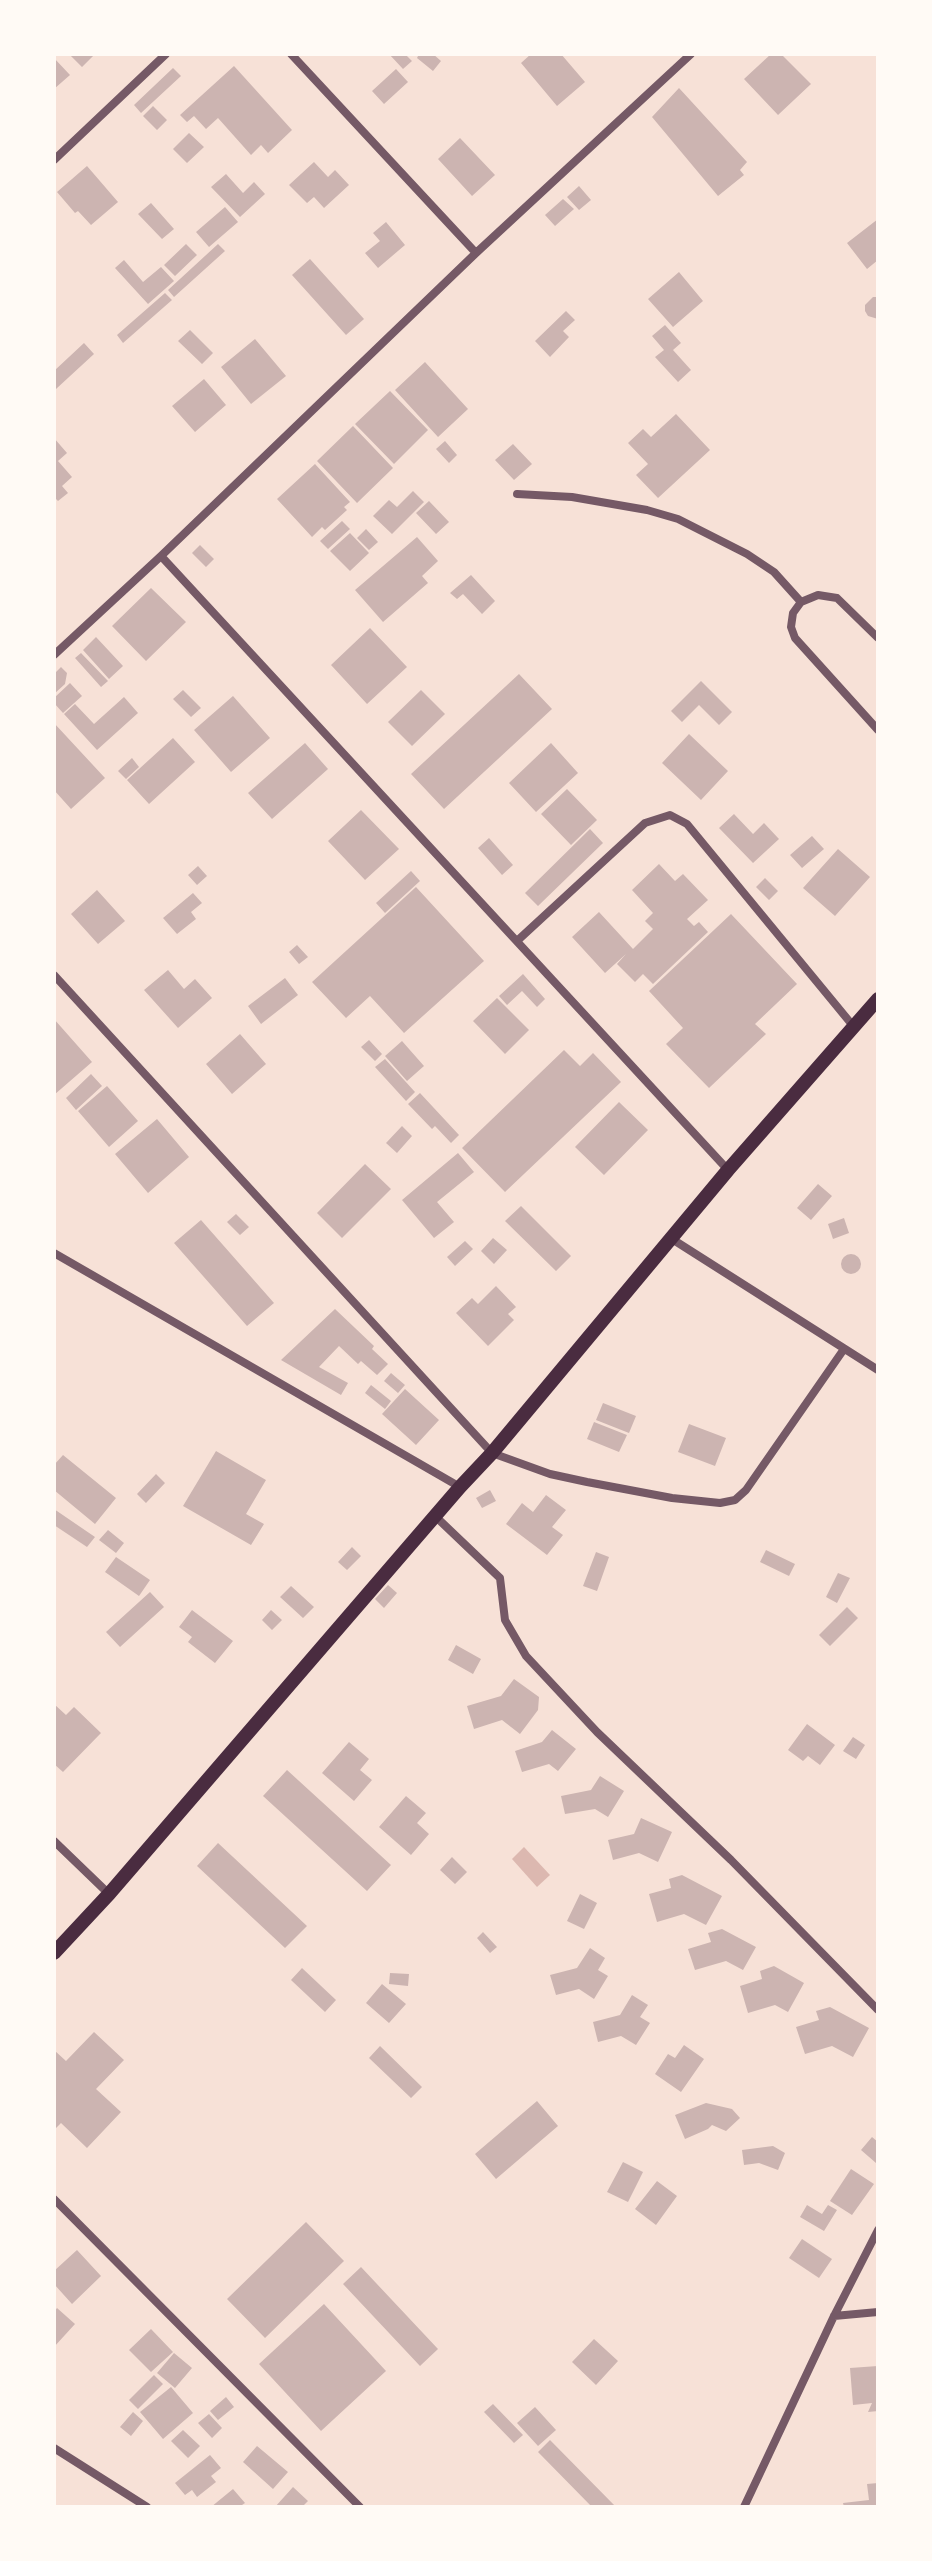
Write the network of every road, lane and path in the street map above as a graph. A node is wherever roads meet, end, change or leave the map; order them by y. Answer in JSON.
{"nodes":[{"id":1,"x":166,"y":54,"type":"edge"},
{"id":2,"x":291,"y":54,"type":"edge"},
{"id":3,"x":691,"y":54,"type":"edge"},
{"id":4,"x":54,"y":160,"type":"edge"},
{"id":5,"x":476,"y":253,"type":"junction"},
{"id":6,"x":517,"y":494,"type":"dead end"},
{"id":7,"x":161,"y":556,"type":"junction"},
{"id":8,"x":801,"y":602,"type":"junction"},
{"id":9,"x":878,"y":638,"type":"edge"},
{"id":10,"x":54,"y":655,"type":"edge"},
{"id":11,"x":878,"y":730,"type":"edge"},
{"id":12,"x":517,"y":941,"type":"junction"},
{"id":13,"x":54,"y":975,"type":"edge"},
{"id":14,"x":878,"y":999,"type":"edge"},
{"id":15,"x":854,"y":1027,"type":"junction"},
{"id":16,"x":728,"y":1170,"type":"junction"},
{"id":17,"x":672,"y":1239,"type":"junction"},
{"id":18,"x":54,"y":1253,"type":"edge"},
{"id":19,"x":844,"y":1349,"type":"junction"},
{"id":20,"x":878,"y":1370,"type":"edge"},
{"id":21,"x":492,"y":1453,"type":"junction"},
{"id":22,"x":460,"y":1487,"type":"junction"},
{"id":23,"x":435,"y":1516,"type":"junction"},
{"id":24,"x":54,"y":1841,"type":"edge"},
{"id":25,"x":109,"y":1894,"type":"junction"},
{"id":26,"x":54,"y":1953,"type":"edge"},
{"id":27,"x":878,"y":2010,"type":"edge"},
{"id":28,"x":54,"y":2199,"type":"edge"},
{"id":29,"x":878,"y":2230,"type":"edge"},
{"id":30,"x":878,"y":2312,"type":"edge"},
{"id":31,"x":834,"y":2316,"type":"junction"},
{"id":32,"x":54,"y":2448,"type":"edge"},
{"id":33,"x":147,"y":2507,"type":"edge"},
{"id":34,"x":360,"y":2507,"type":"edge"},
{"id":35,"x":744,"y":2507,"type":"edge"}],
"edges":[{"from":1,"to":4,"type":"street"},
{"from":2,"to":5,"type":"street"},
{"from":3,"to":5,"type":"street"},
{"from":5,"to":7,"type":"street"},
{"from":6,"to":8,"type":"street"},
{"from":7,"to":10,"type":"street"},
{"from":7,"to":12,"type":"street"},
{"from":8,"to":9,"type":"street"},
{"from":8,"to":11,"type":"street"},
{"from":12,"to":15,"type":"street"},
{"from":12,"to":16,"type":"street"},
{"from":13,"to":21,"type":"street"},
{"from":14,"to":15,"type":"main road"},
{"from":15,"to":16,"type":"main road"},
{"from":16,"to":17,"type":"main road"},
{"from":17,"to":19,"type":"street"},
{"from":17,"to":21,"type":"main road"},
{"from":18,"to":22,"type":"street"},
{"from":19,"to":20,"type":"street"},
{"from":19,"to":21,"type":"street"},
{"from":21,"to":22,"type":"main road"},
{"from":22,"to":23,"type":"main road"},
{"from":23,"to":25,"type":"main road"},
{"from":23,"to":27,"type":"street"},
{"from":24,"to":25,"type":"street"},
{"from":25,"to":26,"type":"main road"},
{"from":28,"to":34,"type":"street"},
{"from":29,"to":31,"type":"street"},
{"from":30,"to":31,"type":"street"},
{"from":31,"to":35,"type":"street"},
{"from":32,"to":33,"type":"street"}]}
